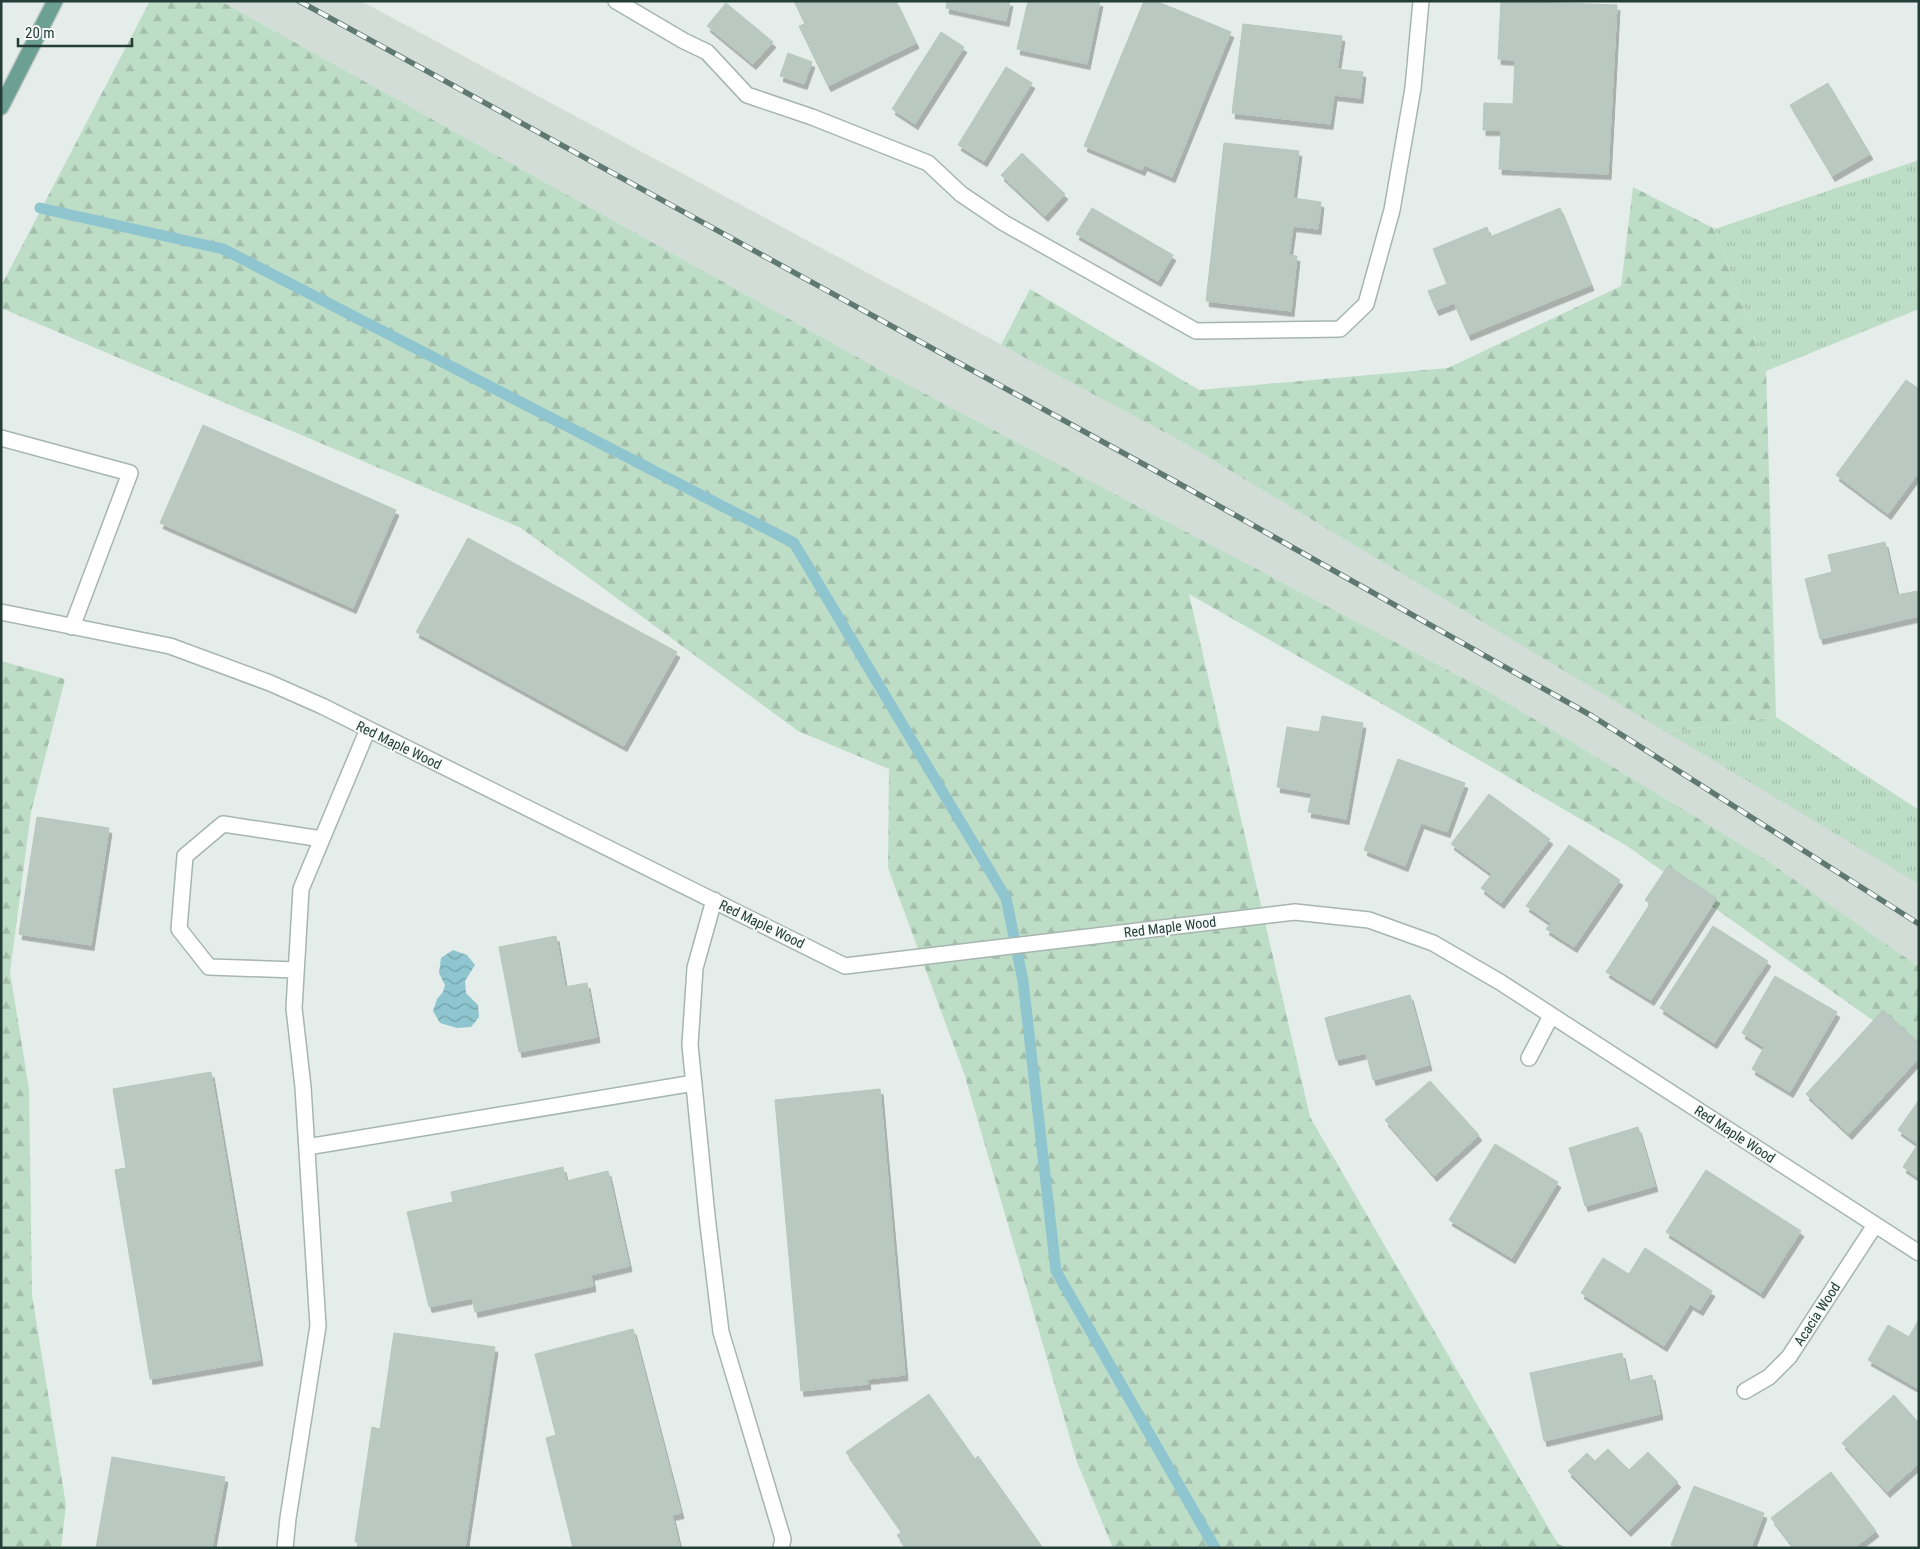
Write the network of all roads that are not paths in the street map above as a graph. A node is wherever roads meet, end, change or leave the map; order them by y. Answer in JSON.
{"nodes":[{"id":1,"x":55,"y":1,"type":"edge"},
{"id":2,"x":616,"y":1,"type":"edge"},
{"id":3,"x":1421,"y":1,"type":"edge"},
{"id":4,"x":1,"y":107,"type":"edge"},
{"id":5,"x":1,"y":438,"type":"edge"},
{"id":6,"x":1,"y":612,"type":"edge"},
{"id":7,"x":72,"y":627,"type":"junction"},
{"id":8,"x":368,"y":729,"type":"junction"},
{"id":9,"x":322,"y":839,"type":"junction"},
{"id":10,"x":714,"y":900,"type":"junction"},
{"id":11,"x":296,"y":970,"type":"junction"},
{"id":12,"x":1551,"y":1016,"type":"junction"},
{"id":13,"x":1529,"y":1058,"type":"dead end"},
{"id":14,"x":694,"y":1083,"type":"junction"},
{"id":15,"x":307,"y":1147,"type":"junction"},
{"id":16,"x":1875,"y":1225,"type":"junction"},
{"id":17,"x":1919,"y":1253,"type":"edge"},
{"id":18,"x":1745,"y":1391,"type":"dead end"},
{"id":19,"x":785,"y":1545,"type":"edge"},
{"id":20,"x":285,"y":1548,"type":"edge"}],
"edges":[{"from":1,"to":4,"type":"main road"},
{"from":2,"to":3,"type":"street"},
{"from":5,"to":7,"type":"street"},
{"from":6,"to":7,"type":"street","name":"Red Maple Wood"},
{"from":7,"to":8,"type":"street","name":"Red Maple Wood"},
{"from":8,"to":9,"type":"street"},
{"from":8,"to":10,"type":"street","name":"Red Maple Wood"},
{"from":9,"to":11,"type":"street"},
{"from":9,"to":11,"type":"street"},
{"from":10,"to":12,"type":"street","name":"Red Maple Wood"},
{"from":10,"to":14,"type":"street"},
{"from":11,"to":15,"type":"street"},
{"from":12,"to":13,"type":"street"},
{"from":12,"to":16,"type":"street","name":"Red Maple Wood"},
{"from":14,"to":15,"type":"street"},
{"from":14,"to":19,"type":"street"},
{"from":15,"to":20,"type":"street"},
{"from":16,"to":17,"type":"street","name":"Red Maple Wood"},
{"from":16,"to":18,"type":"street","name":"Acacia Wood"}]}
